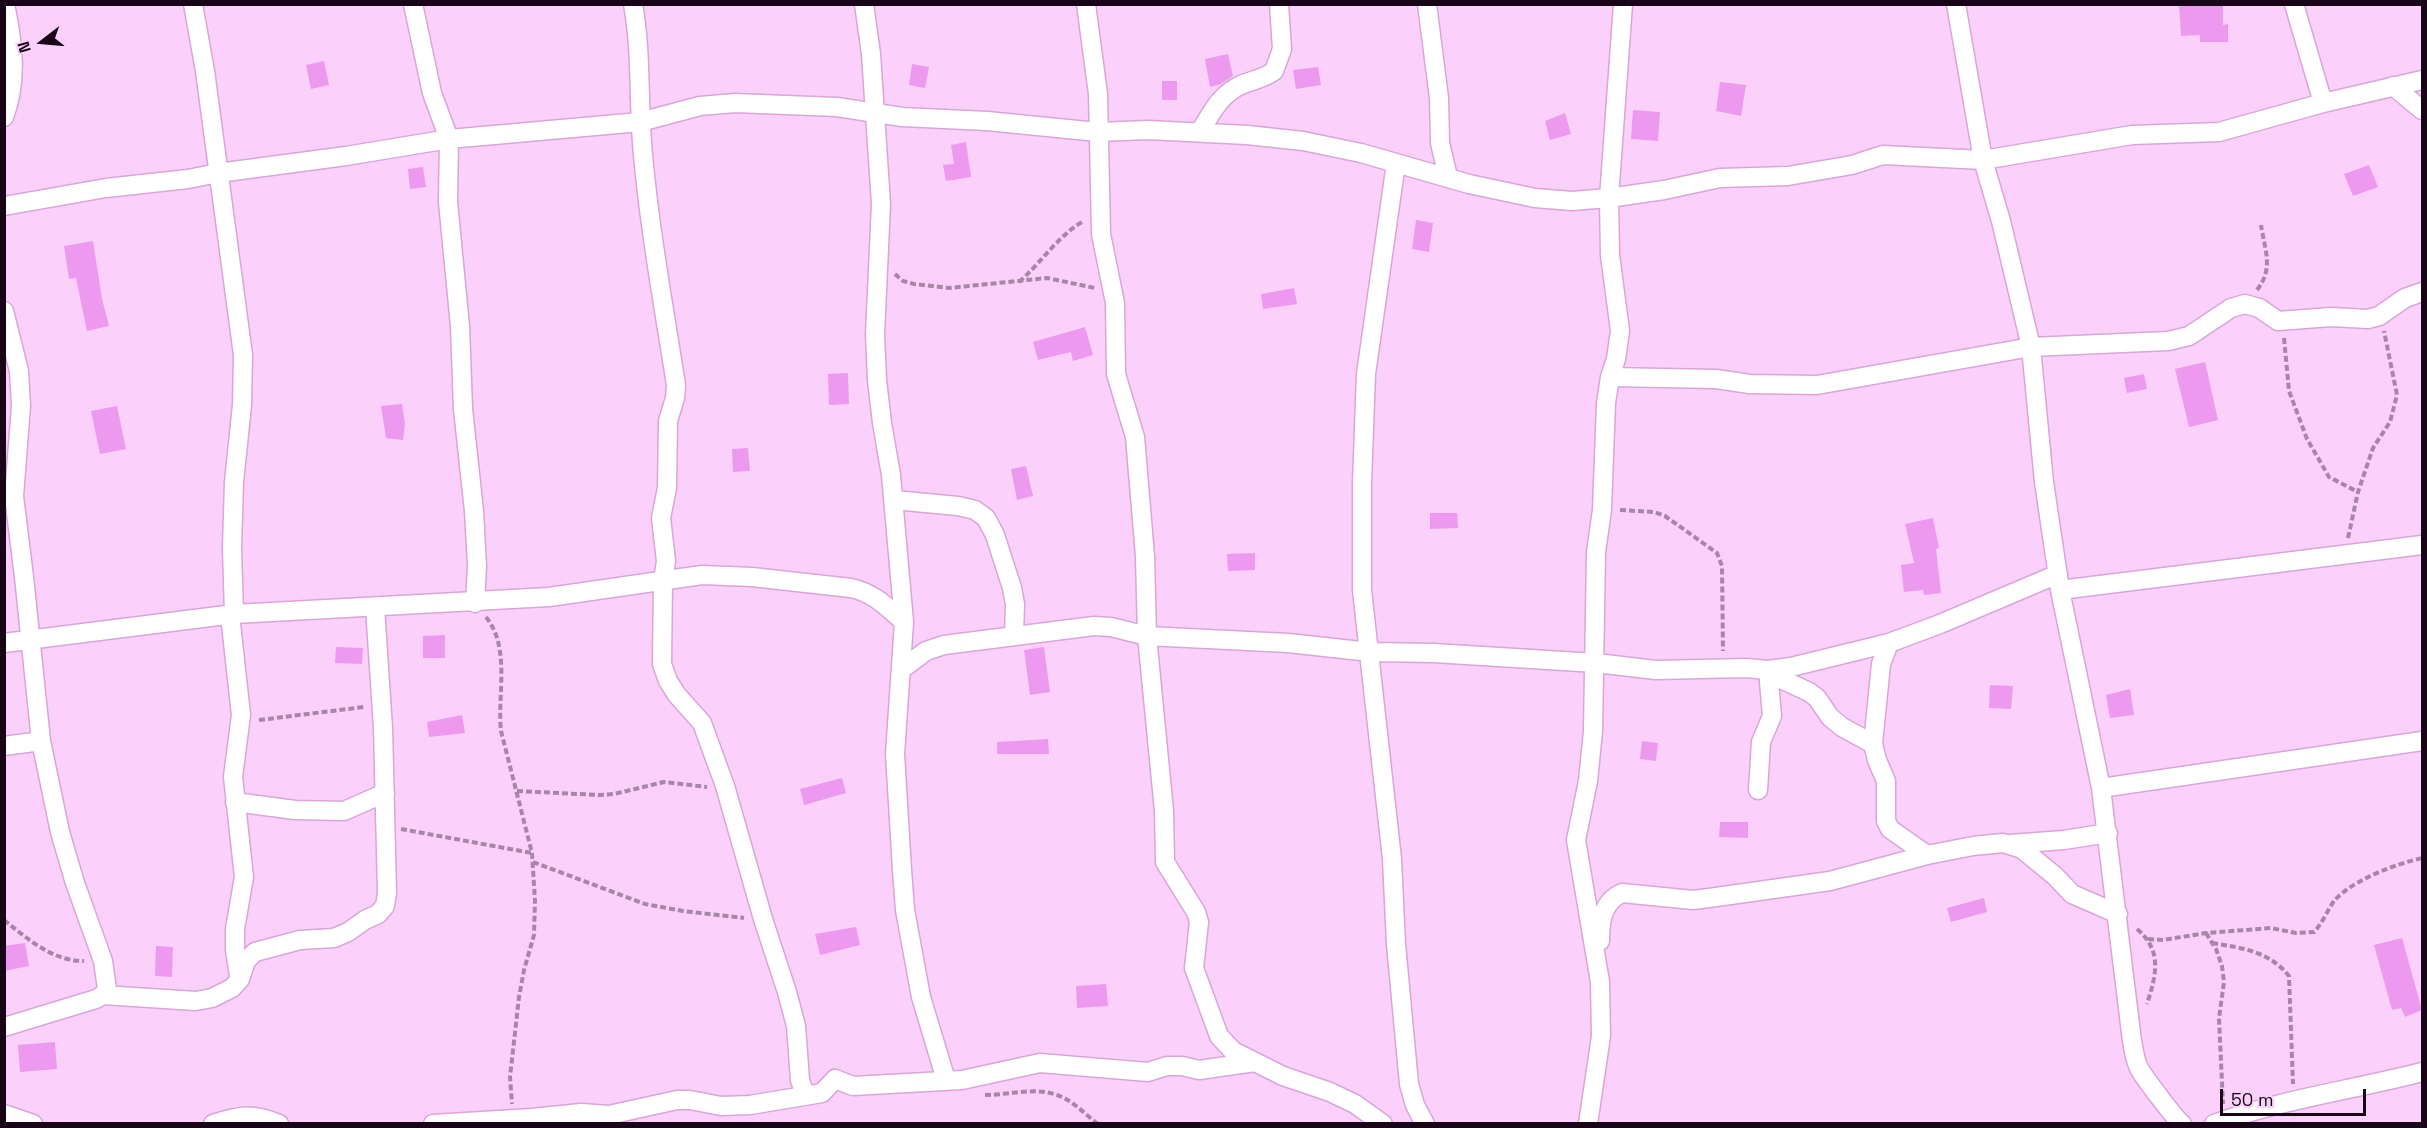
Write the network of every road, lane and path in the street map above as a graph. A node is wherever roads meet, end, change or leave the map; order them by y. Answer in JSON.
{"nodes":[{"id":1,"x":5,"y":4,"type":"edge"},
{"id":2,"x":194,"y":4,"type":"edge"},
{"id":3,"x":412,"y":4,"type":"edge"},
{"id":4,"x":633,"y":4,"type":"edge"},
{"id":5,"x":864,"y":4,"type":"edge"},
{"id":6,"x":1086,"y":4,"type":"edge"},
{"id":7,"x":1279,"y":4,"type":"edge"},
{"id":8,"x":1427,"y":4,"type":"edge"},
{"id":9,"x":1623,"y":4,"type":"edge"},
{"id":10,"x":1956,"y":4,"type":"edge"},
{"id":11,"x":2294,"y":4,"type":"edge"},
{"id":12,"x":2422,"y":80,"type":"edge"},
{"id":13,"x":2393,"y":86,"type":"junction"},
{"id":14,"x":2323,"y":103,"type":"junction"},
{"id":15,"x":2422,"y":110,"type":"edge"},
{"id":16,"x":875,"y":113,"type":"junction"},
{"id":17,"x":4,"y":117,"type":"edge"},
{"id":18,"x":640,"y":122,"type":"junction"},
{"id":19,"x":1098,"y":132,"type":"junction"},
{"id":20,"x":1200,"y":132,"type":"junction"},
{"id":21,"x":449,"y":139,"type":"junction"},
{"id":22,"x":1983,"y":160,"type":"junction"},
{"id":23,"x":1396,"y":163,"type":"junction"},
{"id":24,"x":218,"y":173,"type":"junction"},
{"id":25,"x":1448,"y":177,"type":"junction"},
{"id":26,"x":1609,"y":198,"type":"junction"},
{"id":27,"x":4,"y":206,"type":"edge"},
{"id":28,"x":1100,"y":210,"type":"junction"},
{"id":29,"x":2261,"y":225,"type":"dead end"},
{"id":30,"x":878,"y":260,"type":"junction"},
{"id":31,"x":1018,"y":283,"type":"junction"},
{"id":32,"x":1112,"y":292,"type":"junction"},
{"id":33,"x":2422,"y":292,"type":"edge"},
{"id":34,"x":2238,"y":306,"type":"junction"},
{"id":35,"x":4,"y":311,"type":"edge"},
{"id":36,"x":2379,"y":316,"type":"junction"},
{"id":37,"x":2278,"y":321,"type":"junction"},
{"id":38,"x":2031,"y":347,"type":"junction"},
{"id":39,"x":1610,"y":377,"type":"junction"},
{"id":40,"x":2358,"y":492,"type":"junction"},
{"id":41,"x":894,"y":500,"type":"junction"},
{"id":42,"x":1602,"y":510,"type":"junction"},
{"id":43,"x":2422,"y":545,"type":"edge"},
{"id":44,"x":2346,"y":555,"type":"junction"},
{"id":45,"x":663,"y":581,"type":"junction"},
{"id":46,"x":2059,"y":582,"type":"junction"},
{"id":47,"x":475,"y":603,"type":"junction"},
{"id":48,"x":375,"y":607,"type":"junction"},
{"id":49,"x":232,"y":614,"type":"junction"},
{"id":50,"x":904,"y":622,"type":"junction"},
{"id":51,"x":1014,"y":635,"type":"junction"},
{"id":52,"x":1147,"y":636,"type":"junction"},
{"id":53,"x":30,"y":640,"type":"junction"},
{"id":54,"x":4,"y":642,"type":"edge"},
{"id":55,"x":1889,"y":643,"type":"junction"},
{"id":56,"x":1370,"y":652,"type":"junction"},
{"id":57,"x":1596,"y":663,"type":"junction"},
{"id":58,"x":902,"y":669,"type":"junction"},
{"id":59,"x":1728,"y":669,"type":"junction"},
{"id":60,"x":1768,"y":671,"type":"junction"},
{"id":61,"x":382,"y":704,"type":"junction"},
{"id":62,"x":240,"y":722,"type":"junction"},
{"id":63,"x":41,"y":741,"type":"junction"},
{"id":64,"x":2422,"y":741,"type":"edge"},
{"id":65,"x":1873,"y":744,"type":"junction"},
{"id":66,"x":4,"y":746,"type":"edge"},
{"id":67,"x":725,"y":786,"type":"junction"},
{"id":68,"x":2102,"y":788,"type":"junction"},
{"id":69,"x":1758,"y":790,"type":"dead end"},
{"id":70,"x":517,"y":791,"type":"junction"},
{"id":71,"x":385,"y":793,"type":"junction"},
{"id":72,"x":235,"y":802,"type":"junction"},
{"id":73,"x":386,"y":826,"type":"junction"},
{"id":74,"x":2108,"y":833,"type":"junction"},
{"id":75,"x":2008,"y":844,"type":"junction"},
{"id":76,"x":532,"y":853,"type":"junction"},
{"id":77,"x":1927,"y":855,"type":"junction"},
{"id":78,"x":2422,"y":858,"type":"edge"},
{"id":79,"x":533,"y":862,"type":"junction"},
{"id":80,"x":2118,"y":914,"type":"junction"},
{"id":81,"x":763,"y":919,"type":"junction"},
{"id":82,"x":4,"y":920,"type":"edge"},
{"id":83,"x":2206,"y":933,"type":"junction"},
{"id":84,"x":2148,"y":939,"type":"dead end"},
{"id":85,"x":2212,"y":943,"type":"junction"},
{"id":86,"x":103,"y":961,"type":"junction"},
{"id":87,"x":240,"y":979,"type":"junction"},
{"id":88,"x":1600,"y":982,"type":"junction"},
{"id":89,"x":103,"y":995,"type":"junction"},
{"id":90,"x":4,"y":1027,"type":"edge"},
{"id":91,"x":1255,"y":1062,"type":"junction"},
{"id":92,"x":2422,"y":1072,"type":"edge"},
{"id":93,"x":951,"y":1080,"type":"junction"},
{"id":94,"x":805,"y":1095,"type":"junction"},
{"id":95,"x":2293,"y":1100,"type":"junction"},
{"id":96,"x":4,"y":1114,"type":"edge"},
{"id":97,"x":4,"y":1120,"type":"edge"},
{"id":98,"x":511,"y":1121,"type":"edge"},
{"id":99,"x":2219,"y":1122,"type":"edge"},
{"id":100,"x":9,"y":1124,"type":"edge"},
{"id":101,"x":33,"y":1124,"type":"edge"},
{"id":102,"x":213,"y":1124,"type":"edge"},
{"id":103,"x":279,"y":1124,"type":"edge"},
{"id":104,"x":433,"y":1124,"type":"edge"},
{"id":105,"x":1098,"y":1124,"type":"edge"},
{"id":106,"x":1383,"y":1124,"type":"edge"},
{"id":107,"x":1425,"y":1124,"type":"edge"},
{"id":108,"x":1588,"y":1124,"type":"edge"},
{"id":109,"x":2182,"y":1124,"type":"edge"}],
"edges":[{"from":1,"to":17,"type":"street"},
{"from":2,"to":24,"type":"street"},
{"from":3,"to":21,"type":"street"},
{"from":4,"to":18,"type":"street"},
{"from":5,"to":16,"type":"street"},
{"from":6,"to":19,"type":"street"},
{"from":7,"to":20,"type":"street"},
{"from":8,"to":25,"type":"street"},
{"from":9,"to":26,"type":"street"},
{"from":10,"to":22,"type":"street"},
{"from":11,"to":14,"type":"street"},
{"from":12,"to":13,"type":"street"},
{"from":13,"to":14,"type":"street"},
{"from":13,"to":15,"type":"street"},
{"from":14,"to":22,"type":"street"},
{"from":16,"to":18,"type":"street"},
{"from":16,"to":19,"type":"street"},
{"from":16,"to":30,"type":"street"},
{"from":18,"to":21,"type":"street"},
{"from":18,"to":45,"type":"street"},
{"from":19,"to":20,"type":"street"},
{"from":19,"to":28,"type":"street"},
{"from":20,"to":23,"type":"street"},
{"from":21,"to":24,"type":"street"},
{"from":21,"to":47,"type":"street"},
{"from":22,"to":26,"type":"street"},
{"from":22,"to":38,"type":"street"},
{"from":23,"to":25,"type":"street"},
{"from":23,"to":56,"type":"street"},
{"from":24,"to":27,"type":"street"},
{"from":24,"to":49,"type":"street"},
{"from":25,"to":26,"type":"street"},
{"from":26,"to":39,"type":"street"},
{"from":28,"to":31,"type":"path"},
{"from":28,"to":32,"type":"street"},
{"from":29,"to":34,"type":"path"},
{"from":30,"to":31,"type":"path"},
{"from":30,"to":41,"type":"street"},
{"from":31,"to":32,"type":"path"},
{"from":32,"to":52,"type":"street"},
{"from":33,"to":36,"type":"street"},
{"from":34,"to":37,"type":"street"},
{"from":34,"to":38,"type":"street"},
{"from":35,"to":53,"type":"street"},
{"from":36,"to":37,"type":"street"},
{"from":36,"to":40,"type":"path"},
{"from":37,"to":40,"type":"path"},
{"from":38,"to":39,"type":"street"},
{"from":38,"to":46,"type":"street"},
{"from":39,"to":42,"type":"street"},
{"from":40,"to":44,"type":"path"},
{"from":41,"to":50,"type":"street"},
{"from":41,"to":51,"type":"street"},
{"from":42,"to":57,"type":"street"},
{"from":42,"to":59,"type":"path"},
{"from":43,"to":44,"type":"street"},
{"from":44,"to":46,"type":"street"},
{"from":45,"to":47,"type":"street"},
{"from":45,"to":50,"type":"street"},
{"from":45,"to":67,"type":"street"},
{"from":46,"to":55,"type":"street"},
{"from":46,"to":68,"type":"street"},
{"from":47,"to":48,"type":"street"},
{"from":47,"to":70,"type":"path"},
{"from":48,"to":49,"type":"street"},
{"from":48,"to":61,"type":"street"},
{"from":49,"to":53,"type":"street"},
{"from":49,"to":62,"type":"street"},
{"from":50,"to":58,"type":"street"},
{"from":51,"to":52,"type":"street"},
{"from":51,"to":58,"type":"street"},
{"from":52,"to":56,"type":"street"},
{"from":52,"to":91,"type":"street"},
{"from":53,"to":54,"type":"street"},
{"from":53,"to":63,"type":"street"},
{"from":55,"to":60,"type":"street"},
{"from":55,"to":65,"type":"street"},
{"from":56,"to":57,"type":"street"},
{"from":56,"to":107,"type":"street"},
{"from":57,"to":59,"type":"street"},
{"from":57,"to":88,"type":"street"},
{"from":58,"to":93,"type":"street"},
{"from":59,"to":60,"type":"street"},
{"from":60,"to":65,"type":"street"},
{"from":60,"to":69,"type":"street"},
{"from":61,"to":62,"type":"path"},
{"from":61,"to":71,"type":"street"},
{"from":62,"to":72,"type":"street"},
{"from":63,"to":66,"type":"street"},
{"from":63,"to":86,"type":"street"},
{"from":64,"to":68,"type":"street"},
{"from":65,"to":77,"type":"street"},
{"from":67,"to":70,"type":"path"},
{"from":67,"to":81,"type":"street"},
{"from":68,"to":74,"type":"street"},
{"from":70,"to":76,"type":"path"},
{"from":71,"to":72,"type":"street"},
{"from":71,"to":73,"type":"street"},
{"from":72,"to":87,"type":"street"},
{"from":73,"to":76,"type":"path"},
{"from":73,"to":87,"type":"street"},
{"from":74,"to":75,"type":"street"},
{"from":74,"to":80,"type":"street"},
{"from":75,"to":77,"type":"street"},
{"from":75,"to":80,"type":"street"},
{"from":76,"to":79,"type":"path"},
{"from":77,"to":88,"type":"street"},
{"from":78,"to":83,"type":"path"},
{"from":79,"to":81,"type":"path"},
{"from":79,"to":98,"type":"path"},
{"from":80,"to":109,"type":"street"},
{"from":81,"to":94,"type":"street"},
{"from":82,"to":86,"type":"path"},
{"from":83,"to":84,"type":"path"},
{"from":83,"to":85,"type":"path"},
{"from":85,"to":95,"type":"path"},
{"from":85,"to":99,"type":"path"},
{"from":86,"to":89,"type":"street"},
{"from":87,"to":89,"type":"street"},
{"from":88,"to":108,"type":"street"},
{"from":89,"to":90,"type":"street"},
{"from":91,"to":93,"type":"street"},
{"from":91,"to":106,"type":"street"},
{"from":92,"to":95,"type":"street"},
{"from":93,"to":94,"type":"street"},
{"from":93,"to":105,"type":"path"},
{"from":94,"to":98,"type":"street"},
{"from":95,"to":99,"type":"street"},
{"from":96,"to":101,"type":"street"},
{"from":97,"to":100,"type":"street"},
{"from":98,"to":104,"type":"street"},
{"from":102,"to":103,"type":"street"}]}
